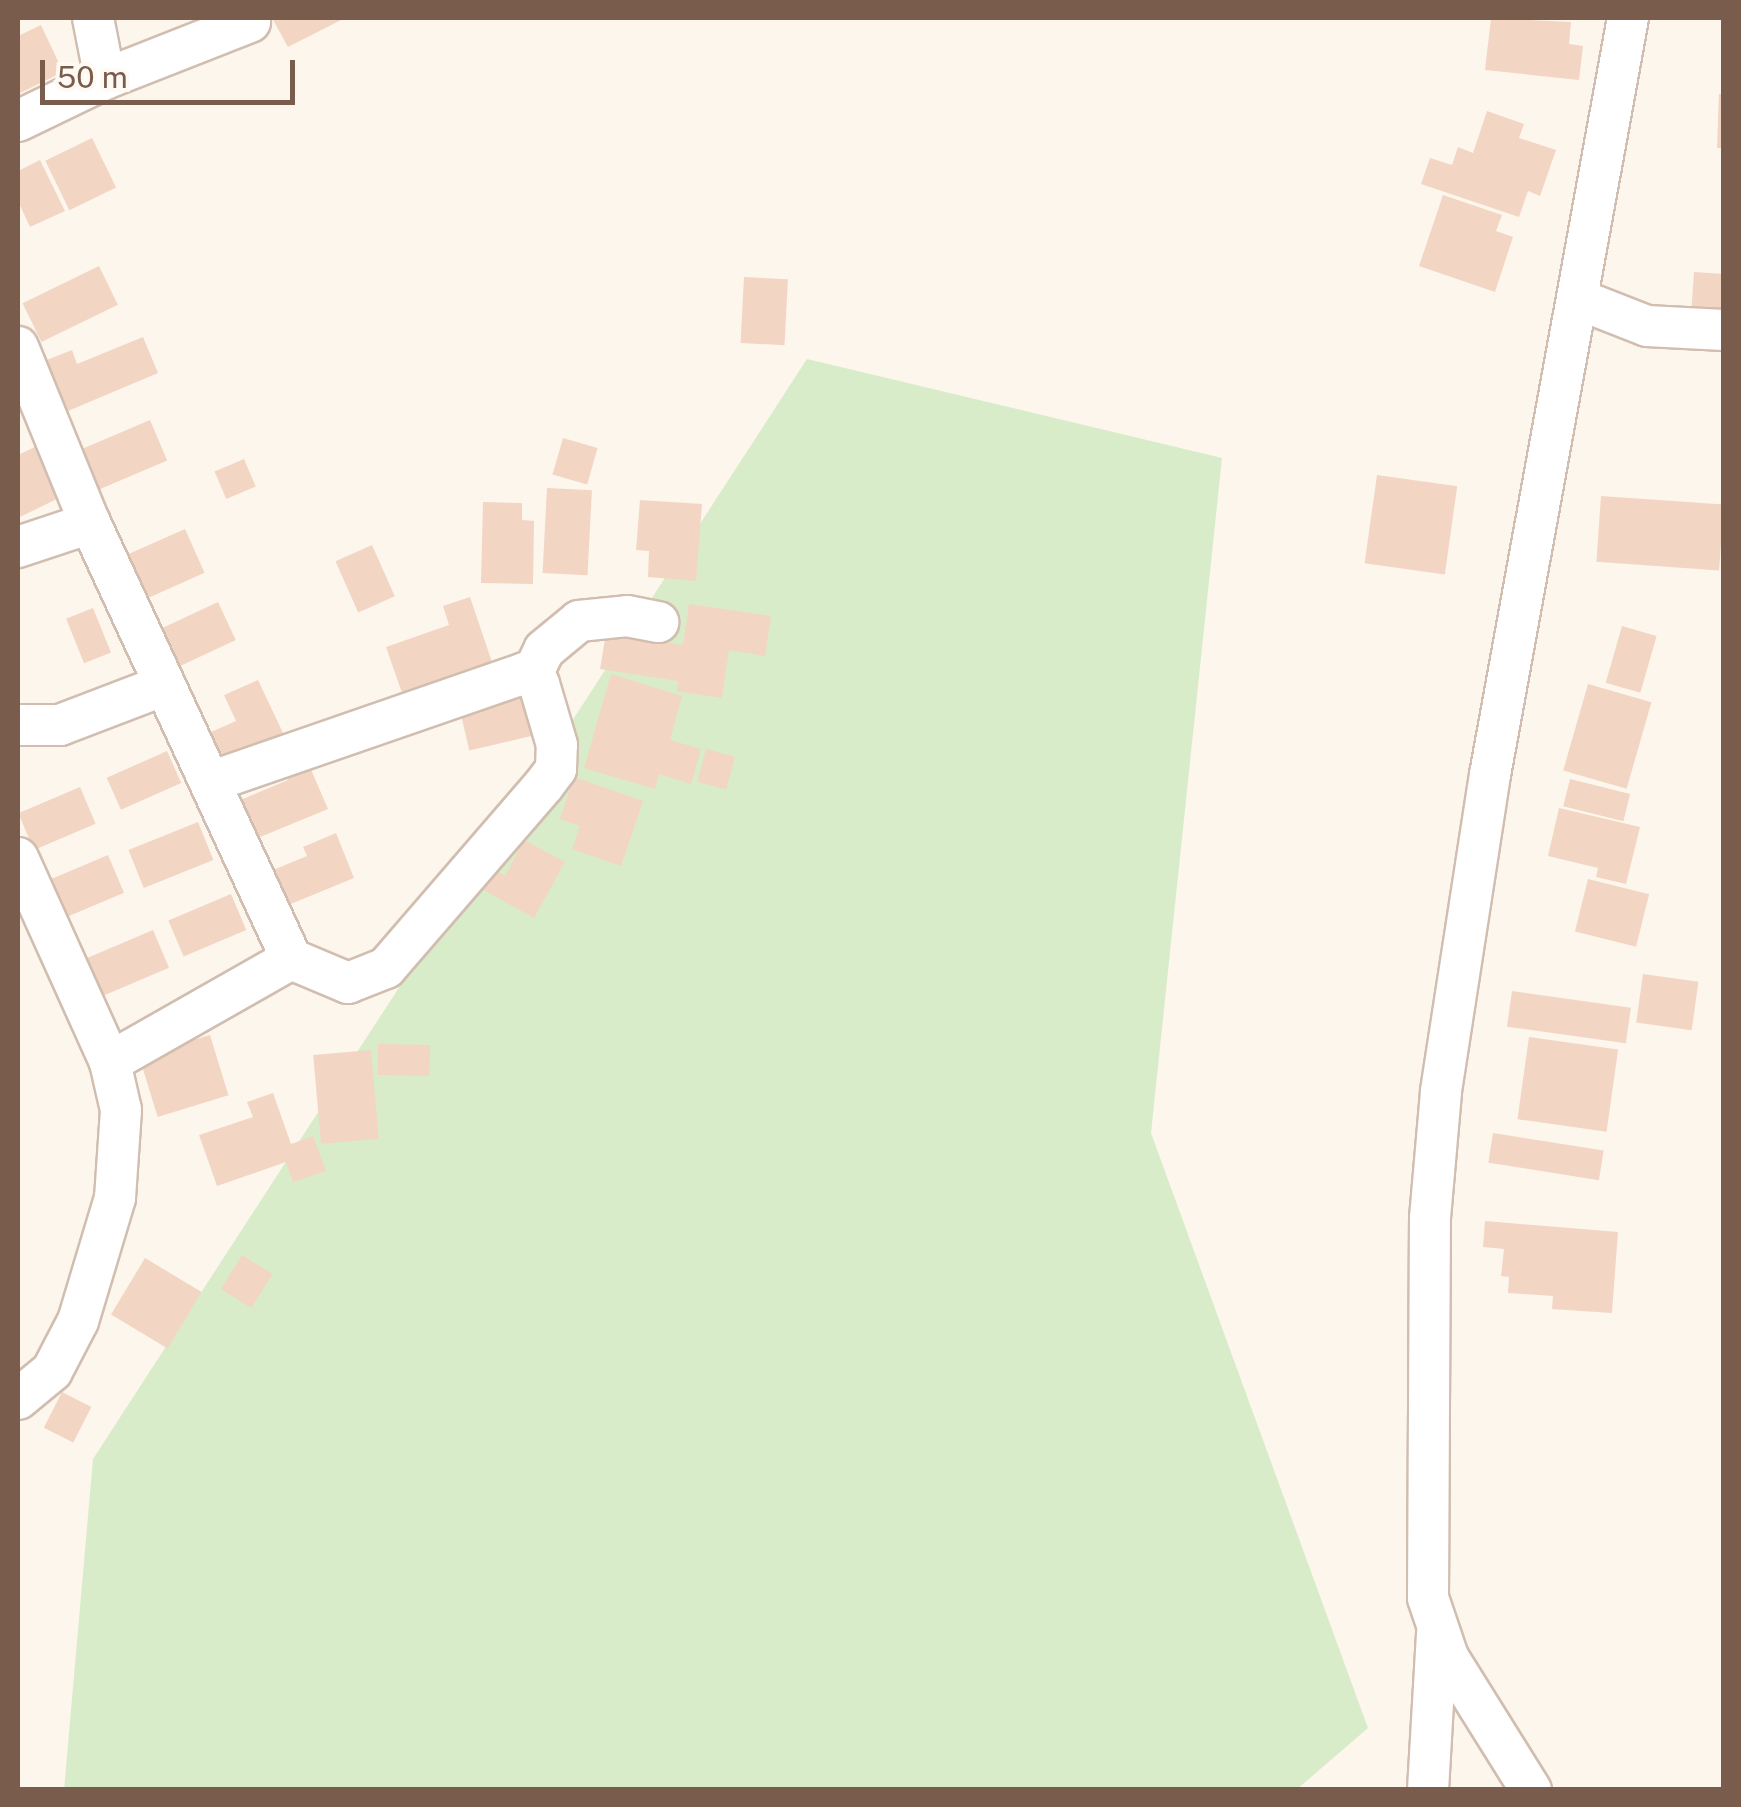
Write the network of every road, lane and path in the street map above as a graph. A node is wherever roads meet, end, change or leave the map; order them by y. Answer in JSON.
{"nodes":[{"id":1,"x":93,"y":18,"type":"edge"},
{"id":2,"x":1628,"y":18,"type":"edge"},
{"id":3,"x":250,"y":22,"type":"dead end"},
{"id":4,"x":105,"y":79,"type":"junction"},
{"id":5,"x":18,"y":121,"type":"edge"},
{"id":6,"x":1578,"y":298,"type":"junction"},
{"id":7,"x":1724,"y":330,"type":"edge"},
{"id":8,"x":18,"y":347,"type":"edge"},
{"id":9,"x":90,"y":522,"type":"junction"},
{"id":10,"x":18,"y":547,"type":"edge"},
{"id":11,"x":658,"y":622,"type":"dead end"},
{"id":12,"x":532,"y":675,"type":"junction"},
{"id":13,"x":165,"y":686,"type":"junction"},
{"id":14,"x":18,"y":725,"type":"edge"},
{"id":15,"x":210,"y":782,"type":"junction"},
{"id":16,"x":18,"y":858,"type":"edge"},
{"id":17,"x":290,"y":959,"type":"junction"},
{"id":18,"x":110,"y":1062,"type":"junction"},
{"id":19,"x":18,"y":1399,"type":"edge"},
{"id":20,"x":1437,"y":1633,"type":"junction"},
{"id":21,"x":1428,"y":1790,"type":"edge"},
{"id":22,"x":1530,"y":1790,"type":"edge"}],
"edges":[{"from":1,"to":4,"type":"street"},
{"from":2,"to":6,"type":"street"},
{"from":3,"to":4,"type":"street"},
{"from":4,"to":5,"type":"street"},
{"from":6,"to":7,"type":"street"},
{"from":6,"to":20,"type":"street"},
{"from":8,"to":9,"type":"street"},
{"from":9,"to":10,"type":"street"},
{"from":9,"to":13,"type":"street"},
{"from":11,"to":12,"type":"street"},
{"from":12,"to":15,"type":"street"},
{"from":12,"to":17,"type":"street"},
{"from":13,"to":14,"type":"street"},
{"from":13,"to":15,"type":"street"},
{"from":15,"to":17,"type":"street"},
{"from":16,"to":18,"type":"street"},
{"from":17,"to":18,"type":"street"},
{"from":18,"to":19,"type":"street"},
{"from":20,"to":21,"type":"street"},
{"from":20,"to":22,"type":"street"}]}
